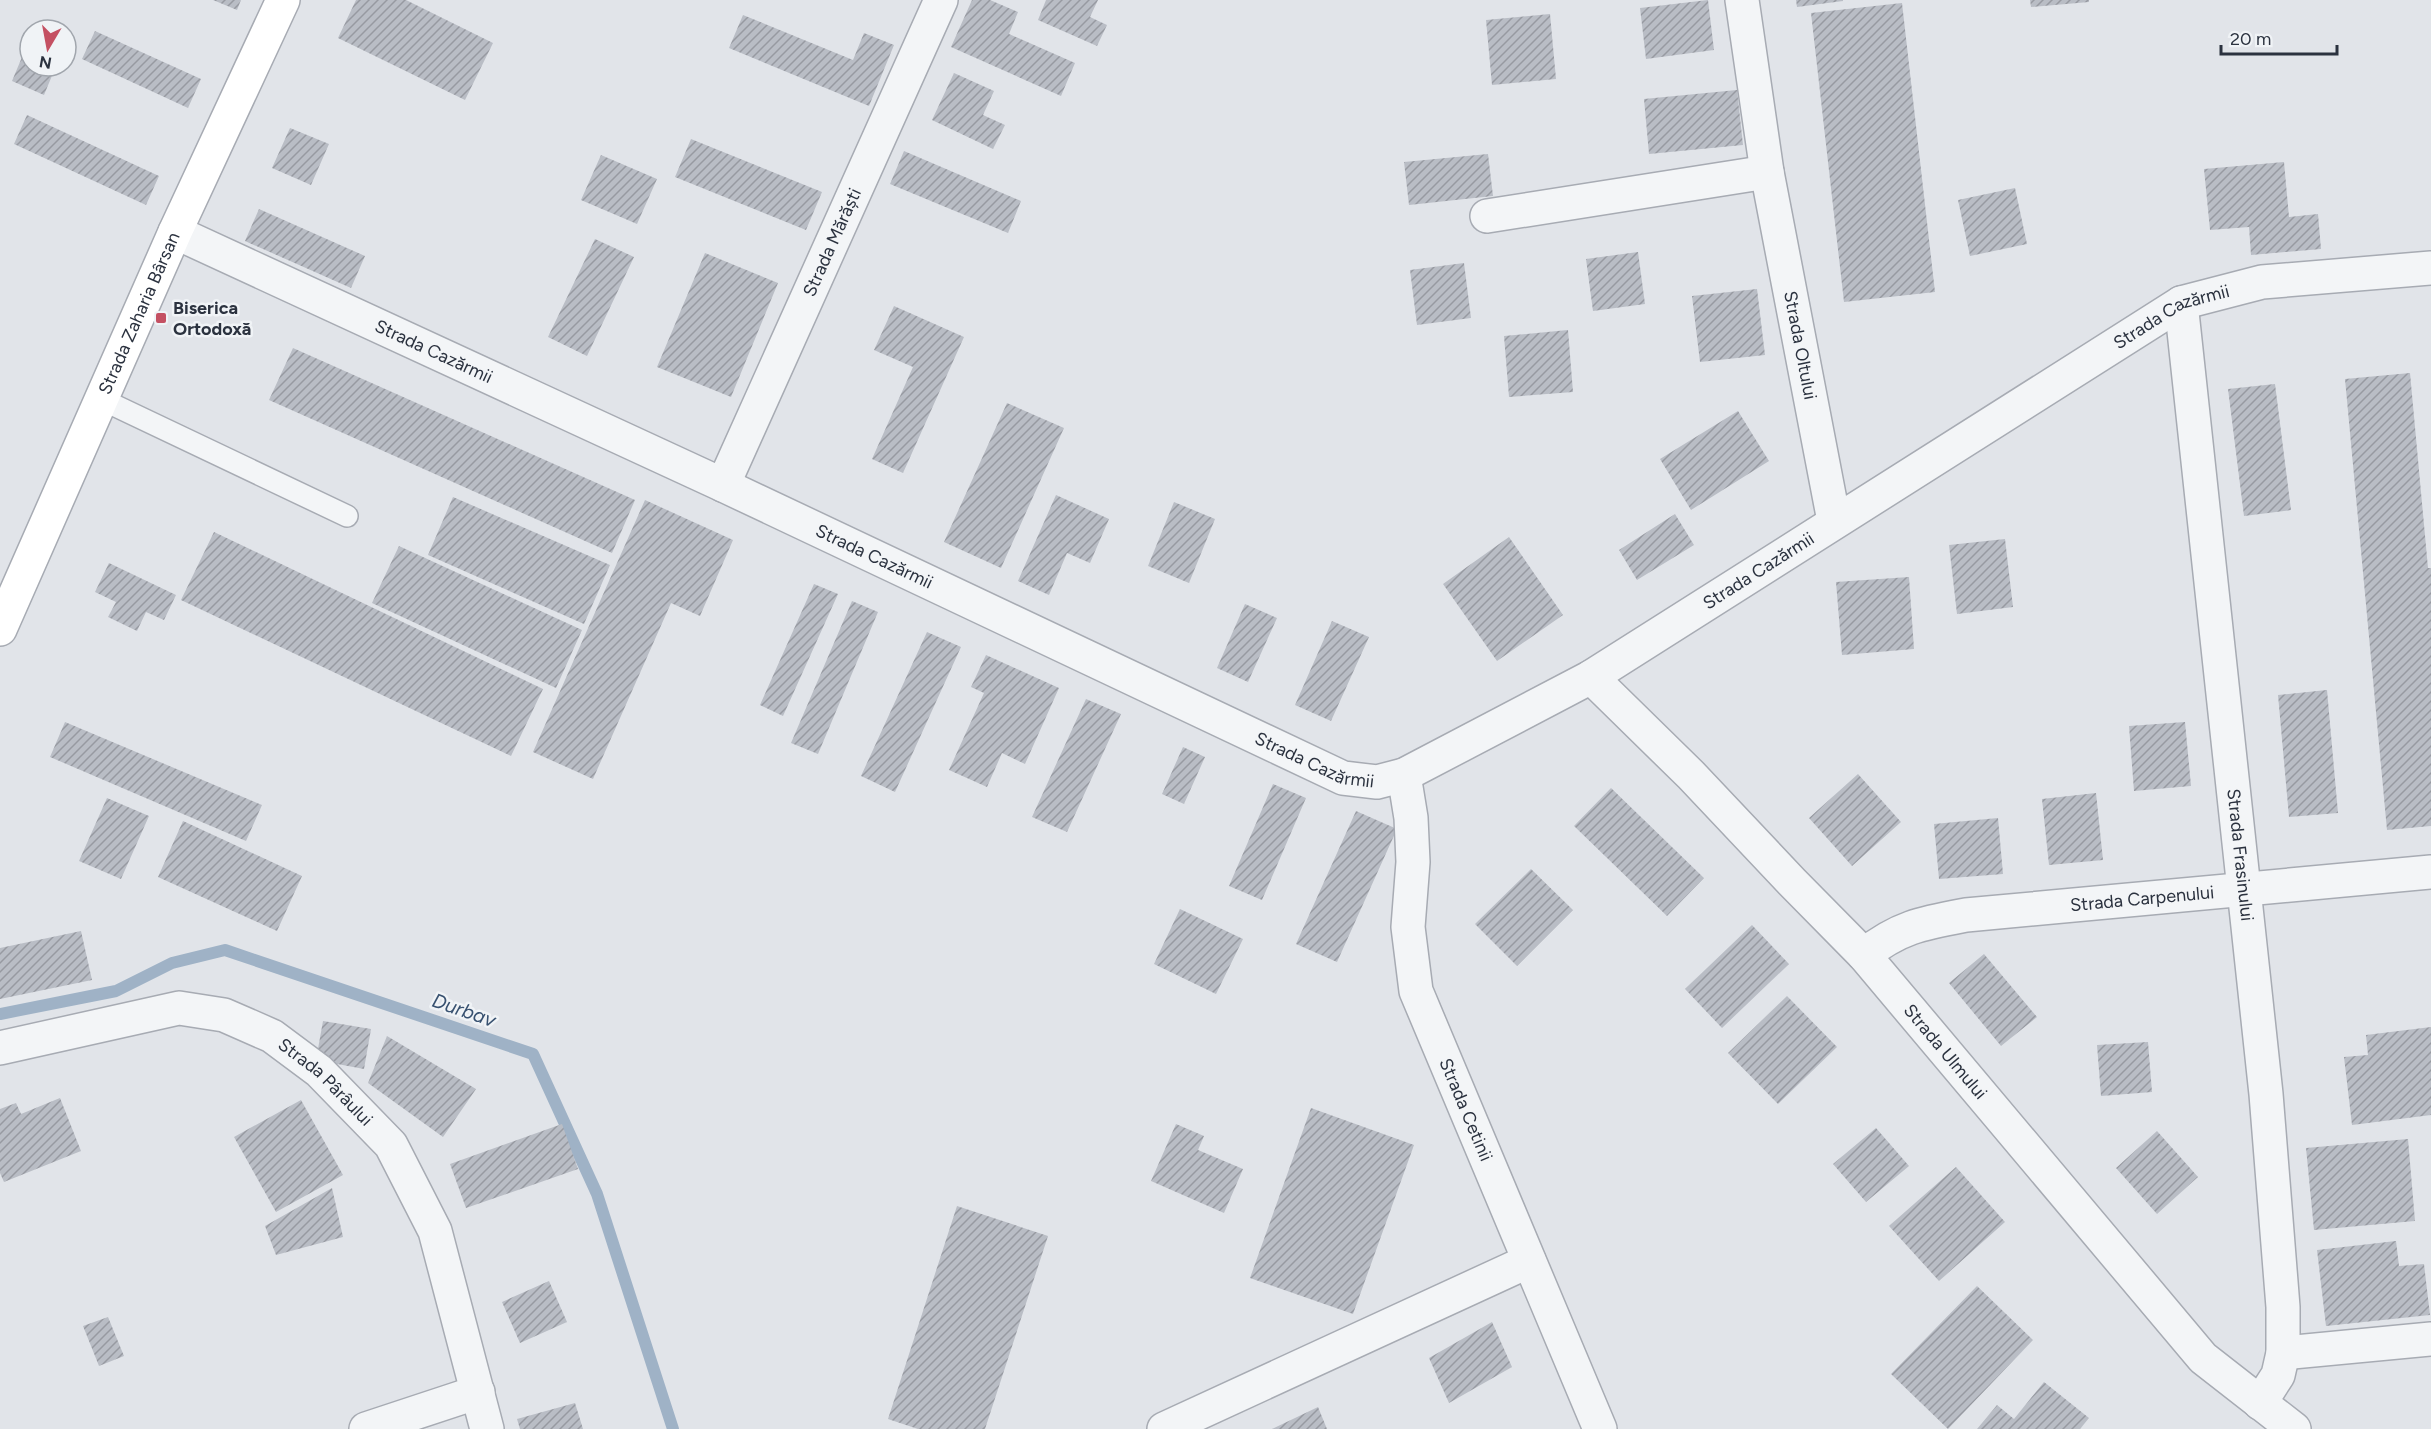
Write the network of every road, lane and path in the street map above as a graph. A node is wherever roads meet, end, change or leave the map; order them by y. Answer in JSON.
{"nodes":[{"id":1,"x":283,"y":0,"type":"edge"},
{"id":2,"x":941,"y":0,"type":"edge"},
{"id":3,"x":1742,"y":0,"type":"edge"},
{"id":4,"x":1767,"y":172,"type":"junction"},
{"id":5,"x":1487,"y":216,"type":"dead end"},
{"id":6,"x":175,"y":232,"type":"junction"},
{"id":7,"x":2431,"y":268,"type":"edge"},
{"id":8,"x":2181,"y":303,"type":"junction"},
{"id":9,"x":101,"y":399,"type":"junction"},
{"id":10,"x":723,"y":485,"type":"junction"},
{"id":11,"x":347,"y":516,"type":"dead end"},
{"id":12,"x":1834,"y":521,"type":"junction"},
{"id":13,"x":0,"y":629,"type":"edge"},
{"id":14,"x":1591,"y":676,"type":"junction"},
{"id":15,"x":1404,"y":775,"type":"junction"},
{"id":16,"x":2431,"y":872,"type":"edge"},
{"id":17,"x":2242,"y":888,"type":"junction"},
{"id":18,"x":1864,"y":955,"type":"junction"},
{"id":19,"x":0,"y":1048,"type":"edge"},
{"id":20,"x":1529,"y":1261,"type":"junction"},
{"id":21,"x":2431,"y":1339,"type":"edge"},
{"id":22,"x":2283,"y":1353,"type":"junction"},
{"id":23,"x":478,"y":1392,"type":"junction"},
{"id":24,"x":2260,"y":1402,"type":"junction"},
{"id":25,"x":366,"y":1429,"type":"edge"},
{"id":26,"x":487,"y":1429,"type":"edge"},
{"id":27,"x":1164,"y":1429,"type":"edge"},
{"id":28,"x":1600,"y":1429,"type":"edge"},
{"id":29,"x":2294,"y":1429,"type":"edge"}],
"edges":[{"from":1,"to":6,"type":"main road","name":"Strada Zaharia Bârsan"},
{"from":2,"to":10,"type":"street","name":"Strada Mărăști"},
{"from":3,"to":4,"type":"street","name":"Strada Oltului"},
{"from":4,"to":5,"type":"street"},
{"from":4,"to":12,"type":"street","name":"Strada Oltului"},
{"from":6,"to":9,"type":"main road","name":"Strada Zaharia Bârsan"},
{"from":6,"to":10,"type":"street","name":"Strada Cazărmii"},
{"from":7,"to":8,"type":"street","name":"Strada Cazărmii"},
{"from":8,"to":12,"type":"street","name":"Strada Cazărmii"},
{"from":8,"to":17,"type":"street","name":"Strada Frasinului"},
{"from":9,"to":11,"type":"lane"},
{"from":9,"to":13,"type":"main road","name":"Strada Zaharia Bârsan"},
{"from":10,"to":15,"type":"street","name":"Strada Cazărmii"},
{"from":12,"to":14,"type":"street","name":"Strada Cazărmii"},
{"from":14,"to":15,"type":"street","name":"Strada Cazărmii"},
{"from":14,"to":18,"type":"street","name":"Strada Ulmului"},
{"from":15,"to":20,"type":"street","name":"Strada Cetinii"},
{"from":16,"to":17,"type":"street","name":"Strada Carpenului"},
{"from":17,"to":18,"type":"street","name":"Strada Carpenului"},
{"from":17,"to":22,"type":"street","name":"Strada Frasinului"},
{"from":18,"to":24,"type":"street","name":"Strada Ulmului"},
{"from":19,"to":23,"type":"street","name":"Strada Pârâului"},
{"from":20,"to":27,"type":"street"},
{"from":20,"to":28,"type":"street","name":"Strada Cetinii"},
{"from":21,"to":22,"type":"street"},
{"from":22,"to":24,"type":"street","name":"Strada Frasinului"},
{"from":23,"to":25,"type":"street"},
{"from":23,"to":26,"type":"street","name":"Strada Pârâului"},
{"from":24,"to":29,"type":"street","name":"Strada Ulmului"}]}
